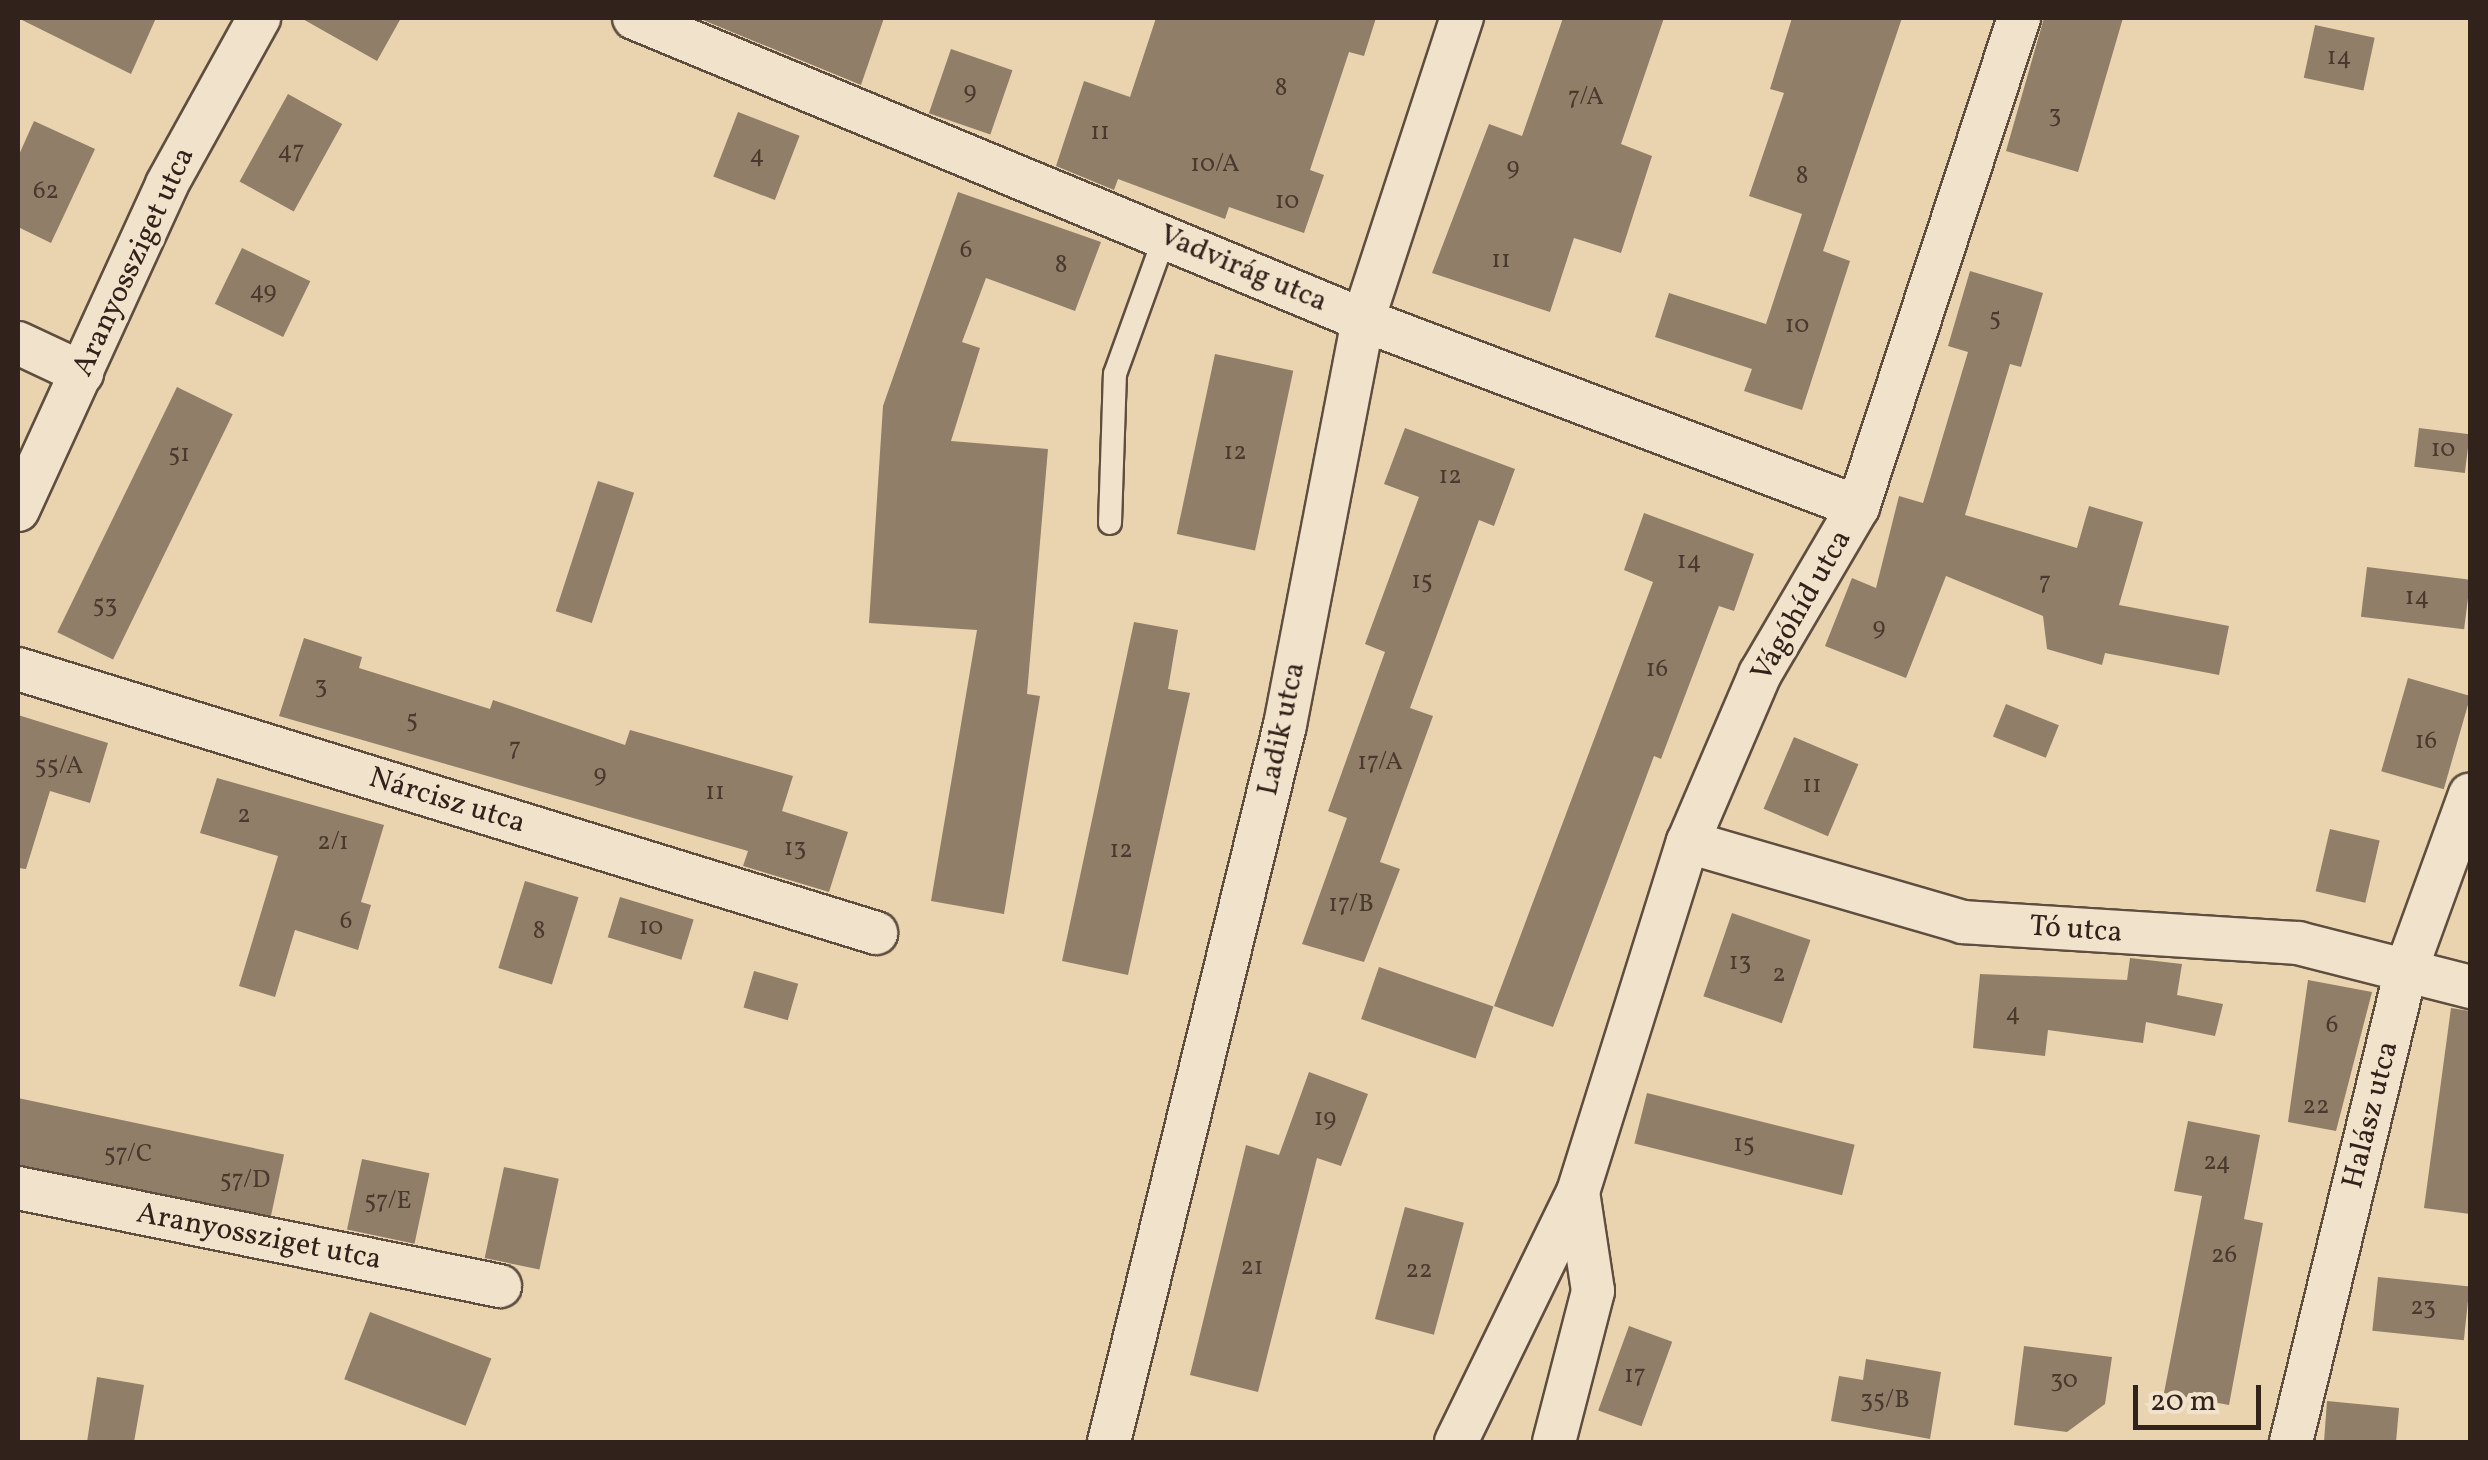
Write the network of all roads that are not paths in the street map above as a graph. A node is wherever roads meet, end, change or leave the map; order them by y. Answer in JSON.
{"nodes":[{"id":1,"x":259,"y":18,"type":"edge"},
{"id":2,"x":634,"y":18,"type":"edge"},
{"id":3,"x":1462,"y":18,"type":"edge"},
{"id":4,"x":2019,"y":18,"type":"edge"},
{"id":5,"x":1165,"y":236,"type":"junction"},
{"id":6,"x":1363,"y":320,"type":"junction"},
{"id":7,"x":18,"y":343,"type":"edge"},
{"id":8,"x":82,"y":373,"type":"junction"},
{"id":9,"x":1858,"y":507,"type":"junction"},
{"id":10,"x":18,"y":510,"type":"edge"},
{"id":11,"x":1110,"y":523,"type":"dead end"},
{"id":12,"x":18,"y":669,"type":"edge"},
{"id":13,"x":2470,"y":794,"type":"edge"},
{"id":14,"x":1688,"y":842,"type":"junction"},
{"id":15,"x":876,"y":933,"type":"dead end"},
{"id":16,"x":2406,"y":973,"type":"junction"},
{"id":17,"x":2470,"y":987,"type":"edge"},
{"id":18,"x":18,"y":1188,"type":"edge"},
{"id":19,"x":1578,"y":1192,"type":"junction"},
{"id":20,"x":500,"y":1286,"type":"dead end"},
{"id":21,"x":1109,"y":1442,"type":"edge"},
{"id":22,"x":1456,"y":1442,"type":"edge"},
{"id":23,"x":1554,"y":1442,"type":"edge"},
{"id":24,"x":2291,"y":1442,"type":"edge"}],
"edges":[{"from":1,"to":8,"type":"street","name":"Aranyossziget utca"},
{"from":2,"to":5,"type":"street","name":"Vadvirág utca"},
{"from":3,"to":6,"type":"street","name":"Ladik utca"},
{"from":4,"to":9,"type":"street","name":"Vágóhíd utca"},
{"from":5,"to":6,"type":"street","name":"Vadvirág utca"},
{"from":5,"to":11,"type":"lane"},
{"from":6,"to":9,"type":"street","name":"Vadvirág utca"},
{"from":6,"to":21,"type":"street","name":"Ladik utca"},
{"from":7,"to":8,"type":"street"},
{"from":8,"to":10,"type":"street","name":"Aranyossziget utca"},
{"from":9,"to":14,"type":"street","name":"Vágóhíd utca"},
{"from":12,"to":15,"type":"street","name":"Nárcisz utca"},
{"from":13,"to":16,"type":"street","name":"Halász utca"},
{"from":14,"to":16,"type":"street","name":"Tó utca"},
{"from":14,"to":19,"type":"street","name":"Vágóhíd utca"},
{"from":16,"to":17,"type":"street","name":"Tó utca"},
{"from":16,"to":24,"type":"street","name":"Halász utca"},
{"from":18,"to":20,"type":"street","name":"Aranyossziget utca"},
{"from":19,"to":22,"type":"street","name":"Vágóhíd utca"},
{"from":19,"to":23,"type":"street","name":"Vágóhíd utca"}]}
